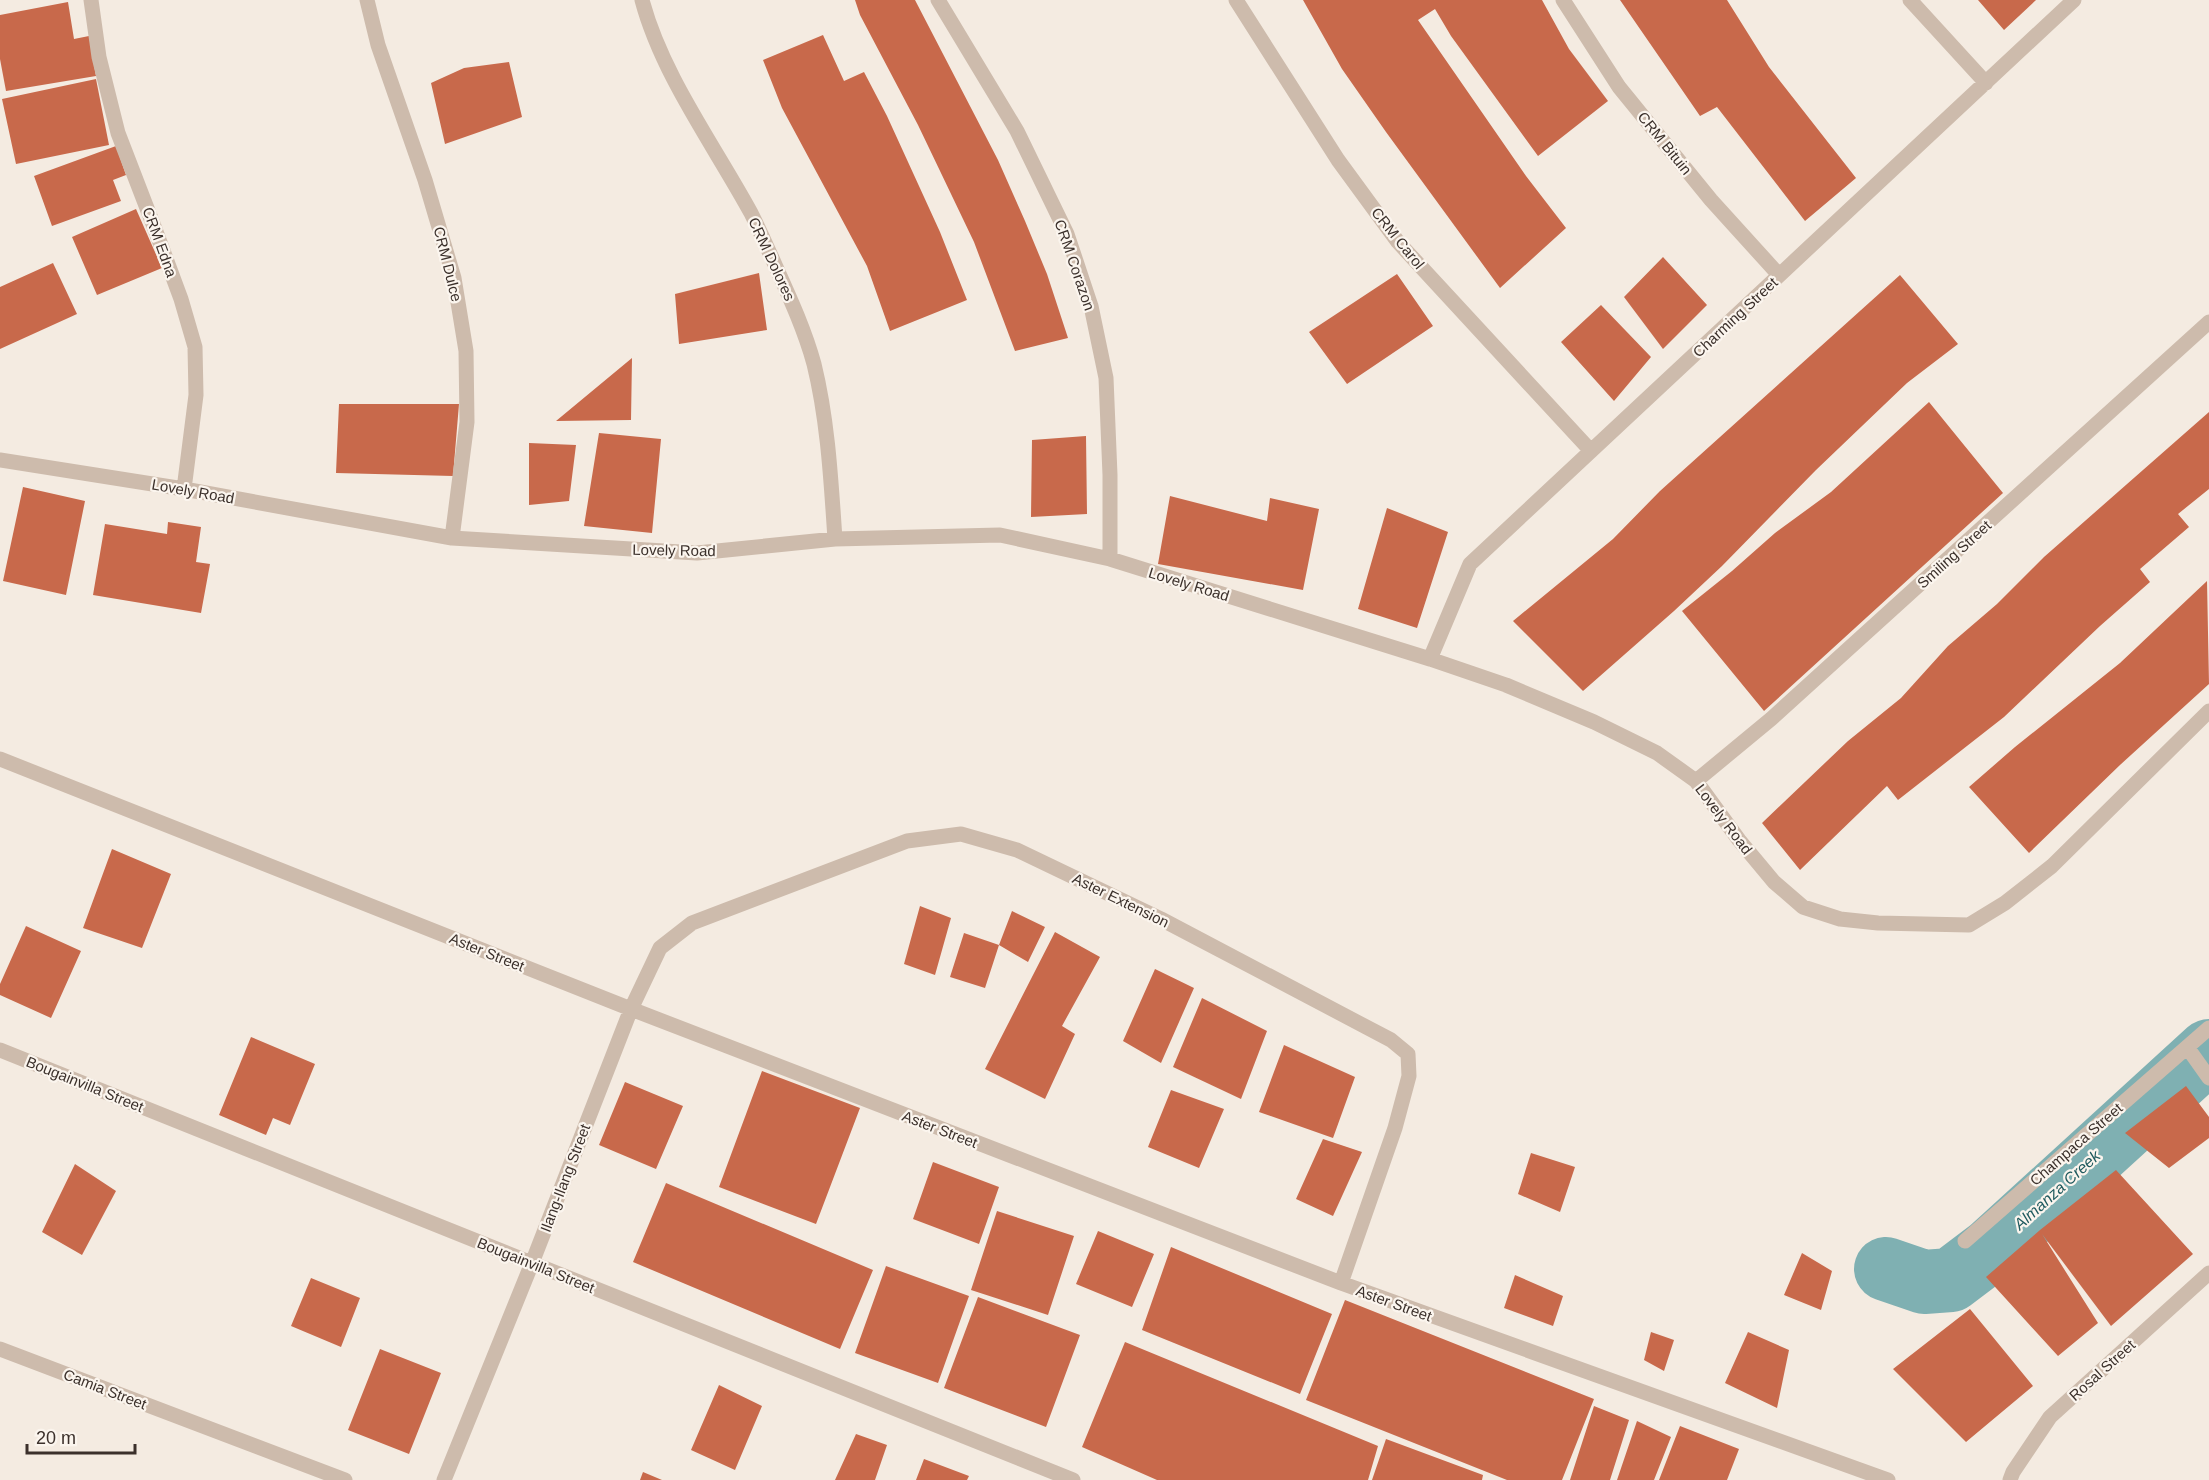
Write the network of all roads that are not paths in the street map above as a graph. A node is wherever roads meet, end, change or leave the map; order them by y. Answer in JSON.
{"nodes":[{"id":1,"x":91,"y":0,"type":"edge"},
{"id":2,"x":367,"y":0,"type":"edge"},
{"id":3,"x":642,"y":0,"type":"edge"},
{"id":4,"x":938,"y":0,"type":"edge"},
{"id":5,"x":1236,"y":0,"type":"edge"},
{"id":6,"x":1563,"y":0,"type":"edge"},
{"id":7,"x":1910,"y":0,"type":"edge"},
{"id":8,"x":2074,"y":0,"type":"edge"},
{"id":9,"x":1986,"y":82,"type":"junction"},
{"id":10,"x":1779,"y":275,"type":"junction"},
{"id":11,"x":2209,"y":322,"type":"edge"},
{"id":12,"x":1591,"y":451,"type":"junction"},
{"id":13,"x":0,"y":460,"type":"edge"},
{"id":14,"x":184,"y":489,"type":"junction"},
{"id":15,"x":452,"y":538,"type":"junction"},
{"id":16,"x":836,"y":539,"type":"junction"},
{"id":17,"x":1110,"y":559,"type":"junction"},
{"id":18,"x":1430,"y":659,"type":"junction"},
{"id":19,"x":2209,"y":711,"type":"edge"},
{"id":20,"x":0,"y":759,"type":"edge"},
{"id":21,"x":1696,"y":781,"type":"junction"},
{"id":22,"x":631,"y":1009,"type":"junction"},
{"id":23,"x":2209,"y":1028,"type":"edge"},
{"id":24,"x":2187,"y":1047,"type":"junction"},
{"id":25,"x":0,"y":1050,"type":"edge"},
{"id":26,"x":2209,"y":1078,"type":"edge"},
{"id":27,"x":1965,"y":1241,"type":"dead end"},
{"id":28,"x":532,"y":1263,"type":"junction"},
{"id":29,"x":2209,"y":1273,"type":"edge"},
{"id":30,"x":1341,"y":1283,"type":"junction"},
{"id":31,"x":0,"y":1349,"type":"edge"},
{"id":32,"x":345,"y":1480,"type":"edge"},
{"id":33,"x":444,"y":1480,"type":"edge"},
{"id":34,"x":1073,"y":1480,"type":"edge"},
{"id":35,"x":1888,"y":1480,"type":"edge"},
{"id":36,"x":2010,"y":1480,"type":"edge"}],
"edges":[{"from":1,"to":14,"type":"street","name":"CRM Edna"},
{"from":2,"to":15,"type":"street","name":"CRM Dulce"},
{"from":3,"to":16,"type":"street","name":"CRM Dolores"},
{"from":4,"to":17,"type":"street","name":"CRM Corazon"},
{"from":5,"to":12,"type":"street","name":"CRM Carol"},
{"from":6,"to":10,"type":"street","name":"CRM Bituin"},
{"from":7,"to":9,"type":"street"},
{"from":8,"to":9,"type":"street","name":"Charming Street"},
{"from":9,"to":10,"type":"street","name":"Charming Street"},
{"from":10,"to":12,"type":"street","name":"Charming Street"},
{"from":11,"to":21,"type":"street","name":"Smiling Street"},
{"from":12,"to":18,"type":"street","name":"Charming Street"},
{"from":13,"to":14,"type":"street","name":"Lovely Road"},
{"from":14,"to":15,"type":"street","name":"Lovely Road"},
{"from":15,"to":16,"type":"street","name":"Lovely Road"},
{"from":16,"to":17,"type":"street","name":"Lovely Road"},
{"from":17,"to":18,"type":"street","name":"Lovely Road"},
{"from":18,"to":21,"type":"street","name":"Lovely Road"},
{"from":19,"to":21,"type":"street","name":"Lovely Road"},
{"from":20,"to":22,"type":"street","name":"Aster Street"},
{"from":22,"to":28,"type":"street","name":"Ilang-Ilang Street"},
{"from":22,"to":30,"type":"street","name":"Aster Street"},
{"from":22,"to":30,"type":"street","name":"Aster Extension"},
{"from":23,"to":24,"type":"street","name":"Champaca Street"},
{"from":24,"to":26,"type":"street"},
{"from":24,"to":27,"type":"street","name":"Champaca Street"},
{"from":25,"to":28,"type":"street","name":"Bougainvilla Street"},
{"from":28,"to":33,"type":"street","name":"Ilang-Ilang Street"},
{"from":28,"to":34,"type":"street","name":"Bougainvilla Street"},
{"from":29,"to":36,"type":"street","name":"Rosal Street"},
{"from":30,"to":35,"type":"street","name":"Aster Street"},
{"from":31,"to":32,"type":"street","name":"Camia Street"}]}
